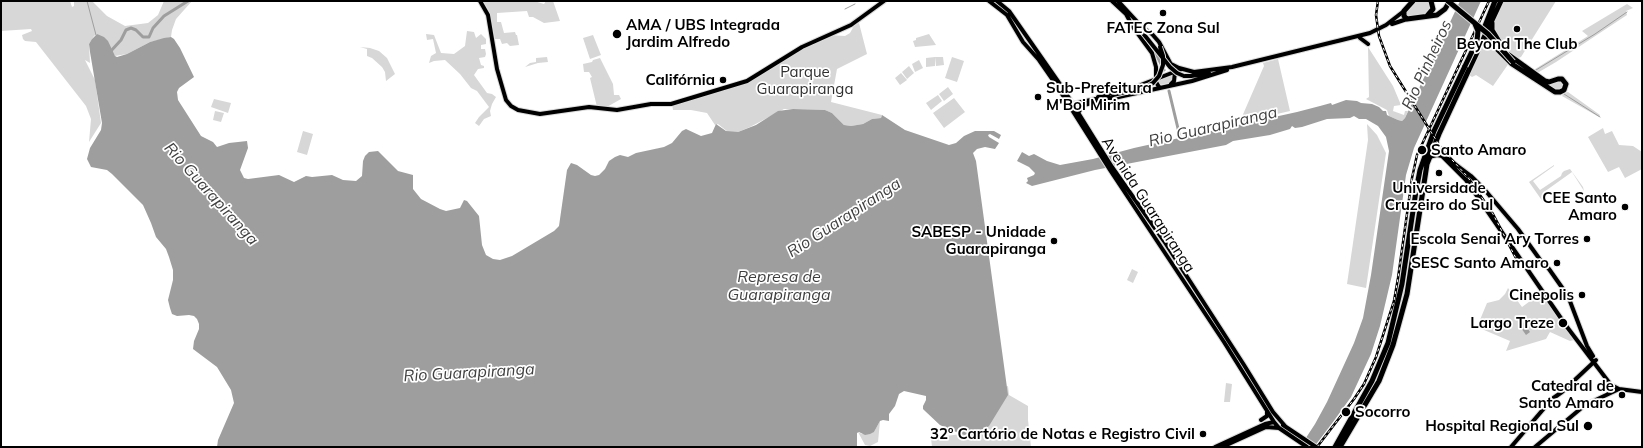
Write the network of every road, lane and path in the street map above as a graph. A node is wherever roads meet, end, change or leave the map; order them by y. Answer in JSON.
{"nodes":[{"id":1,"x":480,"y":1,"type":"edge"},
{"id":2,"x":884,"y":1,"type":"edge"},
{"id":3,"x":989,"y":1,"type":"edge"},
{"id":4,"x":996,"y":1,"type":"edge"},
{"id":5,"x":1112,"y":1,"type":"edge"},
{"id":6,"x":1118,"y":1,"type":"edge"},
{"id":7,"x":1413,"y":1,"type":"edge"},
{"id":8,"x":1431,"y":1,"type":"edge"},
{"id":9,"x":1449,"y":1,"type":"edge"},
{"id":10,"x":1499,"y":2,"type":"edge"},
{"id":11,"x":1404,"y":12,"type":"junction"},
{"id":12,"x":1126,"y":14,"type":"junction"},
{"id":13,"x":1426,"y":17,"type":"junction"},
{"id":14,"x":1407,"y":19,"type":"junction"},
{"id":15,"x":1473,"y":22,"type":"junction"},
{"id":16,"x":1143,"y":28,"type":"junction"},
{"id":17,"x":1369,"y":35,"type":"junction"},
{"id":18,"x":1495,"y":36,"type":"junction"},
{"id":19,"x":1357,"y":38,"type":"junction"},
{"id":20,"x":1368,"y":44,"type":"dead end"},
{"id":21,"x":1496,"y":47,"type":"junction"},
{"id":22,"x":1477,"y":52,"type":"junction"},
{"id":23,"x":1171,"y":64,"type":"junction"},
{"id":24,"x":1230,"y":68,"type":"junction"},
{"id":25,"x":1182,"y":69,"type":"junction"},
{"id":26,"x":1173,"y":72,"type":"junction"},
{"id":27,"x":1468,"y":73,"type":"junction"},
{"id":28,"x":1530,"y":76,"type":"junction"},
{"id":29,"x":1153,"y":80,"type":"junction"},
{"id":30,"x":1169,"y":85,"type":"junction"},
{"id":31,"x":1159,"y":87,"type":"junction"},
{"id":32,"x":1112,"y":94,"type":"junction"},
{"id":33,"x":1069,"y":98,"type":"junction"},
{"id":34,"x":1106,"y":98,"type":"junction"},
{"id":35,"x":1086,"y":102,"type":"junction"},
{"id":36,"x":1067,"y":103,"type":"junction"},
{"id":37,"x":1073,"y":104,"type":"junction"},
{"id":38,"x":1076,"y":112,"type":"junction"},
{"id":39,"x":1434,"y":146,"type":"junction"},
{"id":40,"x":1430,"y":157,"type":"junction"},
{"id":41,"x":1462,"y":171,"type":"junction"},
{"id":42,"x":1116,"y":176,"type":"junction"},
{"id":43,"x":1131,"y":202,"type":"junction"},
{"id":44,"x":1138,"y":204,"type":"junction"},
{"id":45,"x":1413,"y":210,"type":"junction"},
{"id":46,"x":1419,"y":215,"type":"junction"},
{"id":47,"x":1166,"y":255,"type":"junction"},
{"id":48,"x":1173,"y":255,"type":"junction"},
{"id":49,"x":1587,"y":353,"type":"junction"},
{"id":50,"x":1595,"y":361,"type":"junction"},
{"id":51,"x":1590,"y":365,"type":"junction"},
{"id":52,"x":1612,"y":386,"type":"junction"},
{"id":53,"x":1619,"y":389,"type":"junction"},
{"id":54,"x":1642,"y":392,"type":"edge"},
{"id":55,"x":1608,"y":394,"type":"junction"},
{"id":56,"x":1266,"y":411,"type":"junction"},
{"id":57,"x":1261,"y":420,"type":"dead end"},
{"id":58,"x":1274,"y":422,"type":"junction"},
{"id":59,"x":1285,"y":426,"type":"junction"},
{"id":60,"x":1279,"y":428,"type":"junction"},
{"id":61,"x":1296,"y":436,"type":"junction"},
{"id":62,"x":1215,"y":447,"type":"edge"},
{"id":63,"x":1222,"y":447,"type":"edge"},
{"id":64,"x":1307,"y":447,"type":"edge"},
{"id":65,"x":1316,"y":447,"type":"edge"},
{"id":66,"x":1335,"y":447,"type":"edge"},
{"id":67,"x":1340,"y":447,"type":"edge"},
{"id":68,"x":1512,"y":447,"type":"edge"},
{"id":69,"x":1535,"y":447,"type":"edge"}],
"edges":[{"from":1,"to":2,"type":"main road"},
{"from":3,"to":36,"type":"main road","name":"Avenida Guarapiranga"},
{"from":4,"to":33,"type":"main road","name":"Avenida Guarapiranga"},
{"from":5,"to":12,"type":"main road"},
{"from":6,"to":16,"type":"main road"},
{"from":7,"to":11,"type":"highway"},
{"from":8,"to":13,"type":"highway"},
{"from":9,"to":13,"type":"highway"},
{"from":9,"to":15,"type":"highway","bridge":true},
{"from":10,"to":18,"type":"highway"},
{"from":10,"to":22,"type":"highway"},
{"from":10,"to":27,"type":"highway"},
{"from":11,"to":14,"type":"highway"},
{"from":11,"to":17,"type":"main road"},
{"from":12,"to":24,"type":"main road","bridge":true},
{"from":12,"to":29,"type":"main road"},
{"from":13,"to":14,"type":"highway"},
{"from":14,"to":17,"type":"main road"},
{"from":15,"to":28,"type":"highway","bridge":true},
{"from":15,"to":45,"type":"highway","bridge":true},
{"from":16,"to":23,"type":"main road"},
{"from":16,"to":32,"type":"main road","bridge":true},
{"from":17,"to":19,"type":"main road"},
{"from":18,"to":21,"type":"highway"},
{"from":18,"to":28,"type":"highway"},
{"from":19,"to":20,"type":"main road"},
{"from":19,"to":24,"type":"main road"},
{"from":21,"to":22,"type":"highway"},
{"from":21,"to":28,"type":"highway"},
{"from":22,"to":27,"type":"highway"},
{"from":23,"to":25,"type":"main road"},
{"from":23,"to":26,"type":"main road"},
{"from":24,"to":25,"type":"main road"},
{"from":24,"to":30,"type":"main road"},
{"from":25,"to":26,"type":"main road"},
{"from":26,"to":29,"type":"main road"},
{"from":26,"to":30,"type":"main road"},
{"from":27,"to":39,"type":"highway"},
{"from":29,"to":31,"type":"main road"},
{"from":29,"to":32,"type":"main road"},
{"from":30,"to":31,"type":"main road"},
{"from":31,"to":34,"type":"main road"},
{"from":32,"to":33,"type":"main road"},
{"from":32,"to":34,"type":"main road"},
{"from":33,"to":37,"type":"main road","name":"Avenida Guarapiranga"},
{"from":34,"to":35,"type":"main road"},
{"from":34,"to":38,"type":"main road"},
{"from":35,"to":37,"type":"main road"},
{"from":35,"to":38,"type":"main road"},
{"from":36,"to":37,"type":"main road"},
{"from":36,"to":38,"type":"main road","name":"Avenida Guarapiranga"},
{"from":37,"to":38,"type":"main road","name":"Avenida Guarapiranga"},
{"from":38,"to":42,"type":"main road","name":"Avenida Guarapiranga"},
{"from":39,"to":40,"type":"highway"},
{"from":39,"to":41,"type":"main road"},
{"from":40,"to":41,"type":"main road"},
{"from":40,"to":46,"type":"highway"},
{"from":41,"to":49,"type":"main road"},
{"from":41,"to":50,"type":"main road"},
{"from":42,"to":43,"type":"main road","name":"Avenida Guarapiranga"},
{"from":42,"to":44,"type":"main road","name":"Avenida Guarapiranga"},
{"from":43,"to":44,"type":"main road"},
{"from":43,"to":47,"type":"main road","name":"Avenida Guarapiranga"},
{"from":44,"to":48,"type":"main road","name":"Avenida Guarapiranga"},
{"from":45,"to":46,"type":"highway"},
{"from":45,"to":66,"type":"highway"},
{"from":46,"to":67,"type":"highway"},
{"from":47,"to":48,"type":"main road"},
{"from":47,"to":56,"type":"main road","name":"Avenida Guarapiranga"},
{"from":48,"to":59,"type":"main road","name":"Avenida Guarapiranga"},
{"from":49,"to":50,"type":"main road"},
{"from":49,"to":51,"type":"main road"},
{"from":50,"to":51,"type":"main road"},
{"from":50,"to":52,"type":"main road"},
{"from":51,"to":68,"type":"main road"},
{"from":52,"to":53,"type":"main road"},
{"from":52,"to":55,"type":"main road"},
{"from":53,"to":54,"type":"main road"},
{"from":53,"to":55,"type":"main road"},
{"from":55,"to":69,"type":"main road"},
{"from":56,"to":57,"type":"main road"},
{"from":56,"to":58,"type":"main road","name":"Avenida Guarapiranga"},
{"from":58,"to":59,"type":"main road"},
{"from":58,"to":60,"type":"main road","name":"Avenida Guarapiranga"},
{"from":58,"to":62,"type":"main road"},
{"from":59,"to":61,"type":"main road"},
{"from":60,"to":61,"type":"main road","name":"Avenida Guarapiranga"},
{"from":60,"to":63,"type":"main road"},
{"from":61,"to":64,"type":"main road"},
{"from":61,"to":65,"type":"main road"}]}
